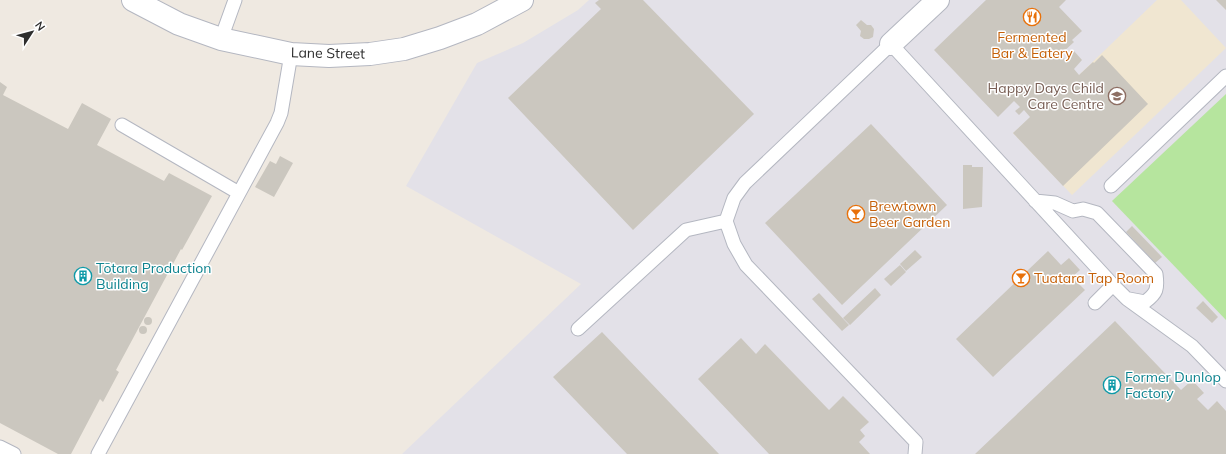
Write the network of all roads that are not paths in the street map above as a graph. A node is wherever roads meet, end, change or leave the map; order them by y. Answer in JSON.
{"nodes":[{"id":1,"x":133,"y":0,"type":"edge"},
{"id":2,"x":235,"y":0,"type":"edge"},
{"id":3,"x":522,"y":0,"type":"edge"},
{"id":4,"x":938,"y":0,"type":"edge"},
{"id":5,"x":220,"y":39,"type":"junction"},
{"id":6,"x":891,"y":44,"type":"junction"},
{"id":7,"x":291,"y":54,"type":"junction"},
{"id":8,"x":1226,"y":76,"type":"edge"},
{"id":9,"x":122,"y":125,"type":"dead end"},
{"id":10,"x":1111,"y":186,"type":"dead end"},
{"id":11,"x":239,"y":193,"type":"junction"},
{"id":12,"x":1035,"y":201,"type":"junction"},
{"id":13,"x":726,"y":221,"type":"junction"},
{"id":14,"x":1113,"y":285,"type":"junction"},
{"id":15,"x":1127,"y":299,"type":"junction"},
{"id":16,"x":1095,"y":303,"type":"dead end"},
{"id":17,"x":578,"y":329,"type":"dead end"},
{"id":18,"x":1226,"y":381,"type":"edge"},
{"id":19,"x":0,"y":446,"type":"edge"},
{"id":20,"x":14,"y":454,"type":"edge"},
{"id":21,"x":98,"y":454,"type":"edge"},
{"id":22,"x":915,"y":454,"type":"edge"}],
"edges":[{"from":1,"to":5,"type":"street","name":"Lane Street"},
{"from":2,"to":5,"type":"lane"},
{"from":3,"to":7,"type":"street","name":"Lane Street"},
{"from":4,"to":6,"type":"street"},
{"from":5,"to":7,"type":"street","name":"Lane Street"},
{"from":6,"to":12,"type":"lane"},
{"from":6,"to":13,"type":"lane"},
{"from":7,"to":11,"type":"lane"},
{"from":8,"to":10,"type":"lane"},
{"from":9,"to":11,"type":"lane"},
{"from":11,"to":21,"type":"lane"},
{"from":12,"to":14,"type":"lane"},
{"from":12,"to":15,"type":"lane"},
{"from":13,"to":17,"type":"lane"},
{"from":13,"to":22,"type":"lane"},
{"from":14,"to":15,"type":"lane"},
{"from":14,"to":16,"type":"lane"},
{"from":15,"to":18,"type":"lane"},
{"from":19,"to":20,"type":"lane"}]}
